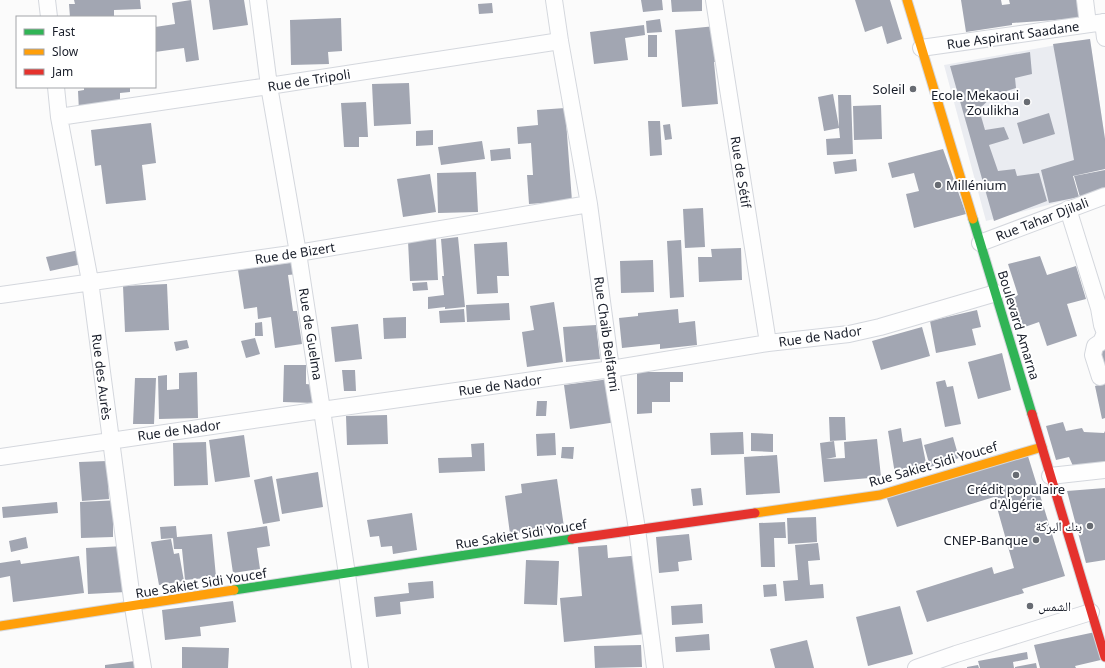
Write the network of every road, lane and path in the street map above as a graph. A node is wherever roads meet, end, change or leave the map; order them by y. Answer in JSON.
{"nodes":[{"id":1,"x":47,"y":0,"type":"edge"},
{"id":2,"x":258,"y":0,"type":"edge"},
{"id":3,"x":554,"y":0,"type":"edge"},
{"id":4,"x":714,"y":0,"type":"edge"},
{"id":5,"x":907,"y":0,"type":"edge"},
{"id":6,"x":1085,"y":0,"type":"edge"},
{"id":7,"x":49,"y":16,"type":"edge"},
{"id":8,"x":1099,"y":23,"type":"edge"},
{"id":9,"x":1105,"y":38,"type":"edge"},
{"id":10,"x":560,"y":41,"type":"junction"},
{"id":11,"x":921,"y":48,"type":"junction"},
{"id":12,"x":269,"y":86,"type":"junction"},
{"id":13,"x":56,"y":88,"type":"edge"},
{"id":14,"x":59,"y":117,"type":"junction"},
{"id":15,"x":1105,"y":196,"type":"edge"},
{"id":16,"x":589,"y":204,"type":"junction"},
{"id":17,"x":1068,"y":209,"type":"junction"},
{"id":18,"x":980,"y":243,"type":"junction"},
{"id":19,"x":298,"y":253,"type":"junction"},
{"id":20,"x":90,"y":282,"type":"junction"},
{"id":21,"x":996,"y":293,"type":"junction"},
{"id":22,"x":0,"y":294,"type":"edge"},
{"id":23,"x":1102,"y":308,"type":"edge"},
{"id":24,"x":1105,"y":333,"type":"edge"},
{"id":25,"x":768,"y":343,"type":"junction"},
{"id":26,"x":611,"y":369,"type":"junction"},
{"id":27,"x":1100,"y":377,"type":"dead end"},
{"id":28,"x":322,"y":410,"type":"junction"},
{"id":29,"x":110,"y":440,"type":"junction"},
{"id":30,"x":1042,"y":447,"type":"junction"},
{"id":31,"x":0,"y":457,"type":"edge"},
{"id":32,"x":1105,"y":470,"type":"edge"},
{"id":33,"x":1050,"y":476,"type":"junction"},
{"id":34,"x":637,"y":529,"type":"junction"},
{"id":35,"x":347,"y":574,"type":"junction"},
{"id":36,"x":133,"y":607,"type":"junction"},
{"id":37,"x":1091,"y":612,"type":"junction"},
{"id":38,"x":0,"y":626,"type":"edge"},
{"id":39,"x":1105,"y":657,"type":"edge"},
{"id":40,"x":143,"y":668,"type":"edge"},
{"id":41,"x":360,"y":668,"type":"edge"},
{"id":42,"x":655,"y":668,"type":"edge"},
{"id":43,"x":916,"y":668,"type":"edge"}],
"edges":[{"from":1,"to":7,"type":"street"},
{"from":2,"to":12,"type":"street","name":"Rue de Guelma"},
{"from":3,"to":10,"type":"street","name":"Rue Chaib Belfatmi"},
{"from":4,"to":25,"type":"street","name":"Rue de Sétif"},
{"from":5,"to":11,"type":"street","name":"Boulevard Amarna"},
{"from":6,"to":8,"type":"street"},
{"from":8,"to":9,"type":"street"},
{"from":8,"to":11,"type":"street","name":"Rue Aspirant Saadane"},
{"from":10,"to":12,"type":"street","name":"Rue de Tripoli"},
{"from":10,"to":16,"type":"street","name":"Rue Chaib Belfatmi"},
{"from":11,"to":18,"type":"street","name":"Boulevard Amarna"},
{"from":12,"to":14,"type":"street","name":"Rue de Tripoli"},
{"from":12,"to":19,"type":"street","name":"Rue de Guelma"},
{"from":13,"to":14,"type":"street","name":"Rue des Aurès"},
{"from":14,"to":20,"type":"street","name":"Rue des Aurès"},
{"from":15,"to":17,"type":"street","name":"Rue Tahar Djilali"},
{"from":16,"to":19,"type":"street","name":"Rue de Bizert"},
{"from":16,"to":26,"type":"street","name":"Rue Chaib Belfatmi"},
{"from":17,"to":18,"type":"street","name":"Rue Tahar Djilali"},
{"from":17,"to":23,"type":"street"},
{"from":18,"to":21,"type":"street","name":"Boulevard Amarna"},
{"from":19,"to":20,"type":"street","name":"Rue de Bizert"},
{"from":19,"to":28,"type":"street","name":"Rue de Guelma"},
{"from":20,"to":22,"type":"street","name":"Rue de Bizert"},
{"from":20,"to":29,"type":"street","name":"Rue des Aurès"},
{"from":21,"to":25,"type":"street","name":"Rue de Nador"},
{"from":21,"to":30,"type":"street","name":"Boulevard Amarna"},
{"from":23,"to":24,"type":"street"},
{"from":24,"to":27,"type":"street"},
{"from":25,"to":26,"type":"street","name":"Rue de Nador"},
{"from":26,"to":28,"type":"street","name":"Rue de Nador"},
{"from":26,"to":34,"type":"street","name":"Rue Chaib Belfatmi"},
{"from":28,"to":29,"type":"street","name":"Rue de Nador"},
{"from":28,"to":35,"type":"street","name":"Rue de Guelma"},
{"from":29,"to":31,"type":"street","name":"Rue de Nador"},
{"from":29,"to":36,"type":"street","name":"Rue des Aurès"},
{"from":30,"to":33,"type":"street","name":"Boulevard Amarna"},
{"from":30,"to":34,"type":"street","name":"Rue Sakiet Sidi Youcef"},
{"from":32,"to":33,"type":"street"},
{"from":33,"to":37,"type":"street","name":"Boulevard Amarna"},
{"from":34,"to":35,"type":"street","name":"Rue Sakiet Sidi Youcef"},
{"from":34,"to":42,"type":"street","name":"Rue Chaib Belfatmi"},
{"from":35,"to":36,"type":"street","name":"Rue Sakiet Sidi Youcef"},
{"from":35,"to":41,"type":"street","name":"Rue de Guelma"},
{"from":36,"to":38,"type":"street","name":"Rue Sakiet Sidi Youcef"},
{"from":36,"to":40,"type":"street","name":"Rue des Aurès"},
{"from":37,"to":39,"type":"street","name":"Boulevard Amarna"},
{"from":37,"to":43,"type":"street"}]}
